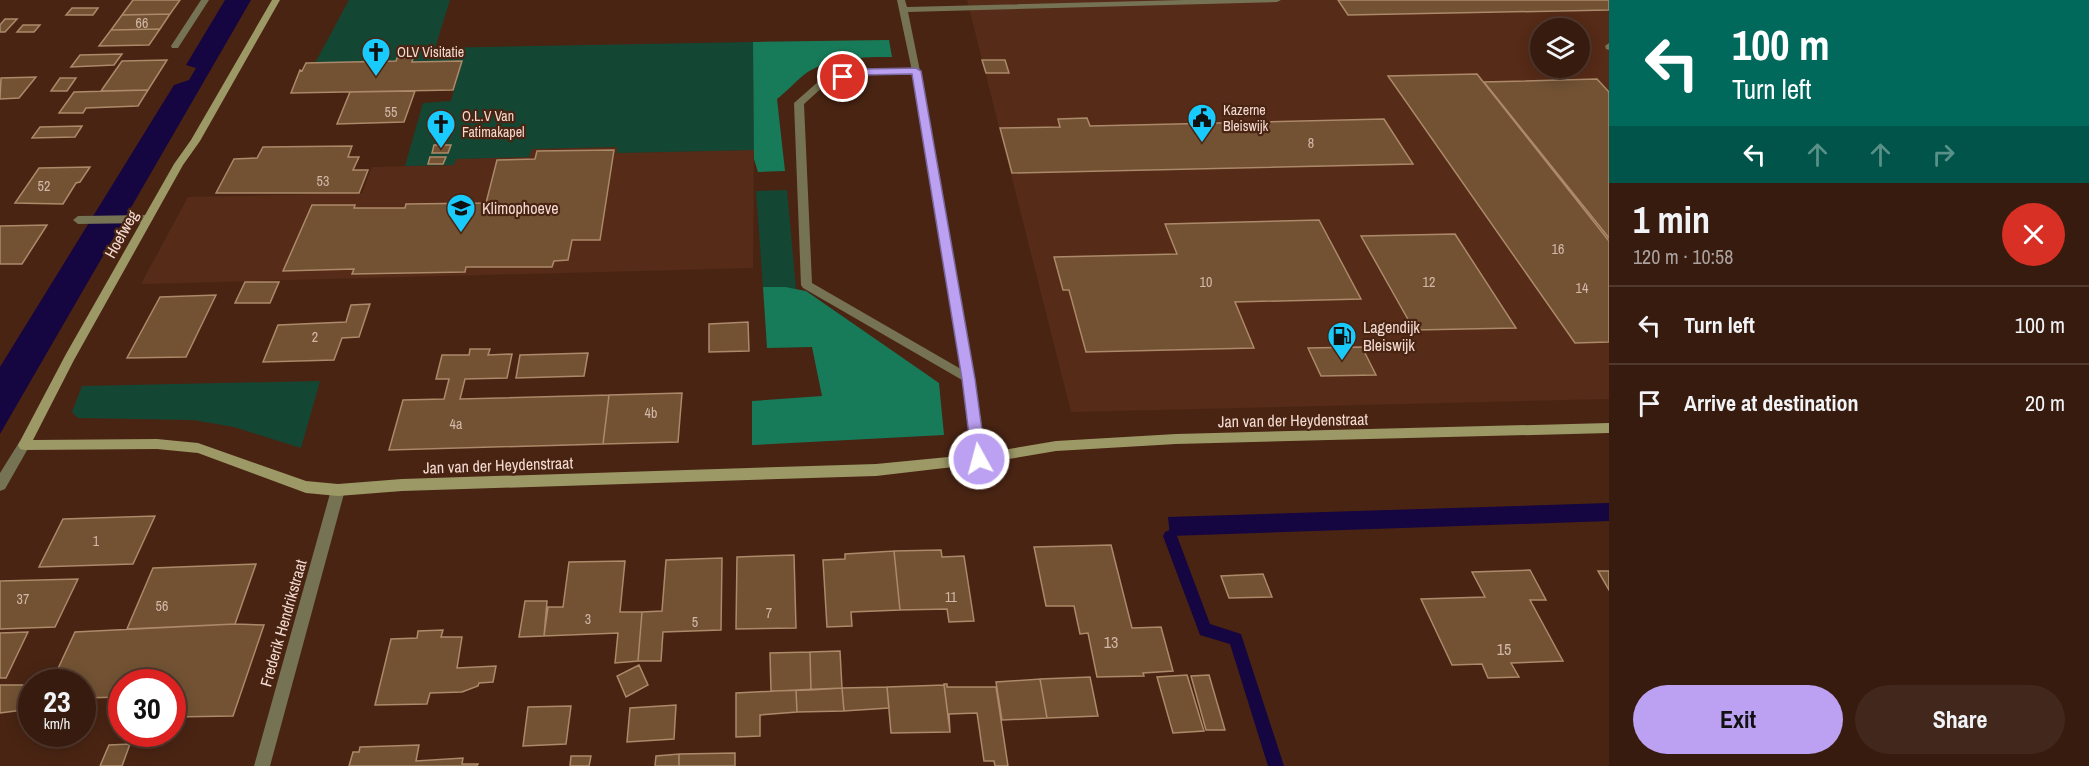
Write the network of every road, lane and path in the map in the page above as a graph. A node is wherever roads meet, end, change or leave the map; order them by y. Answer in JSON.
{"nodes":[{"id":1,"x":205,"y":0,"type":"edge"},
{"id":2,"x":276,"y":0,"type":"edge"},
{"id":3,"x":1277,"y":0,"type":"edge"},
{"id":4,"x":902,"y":5,"type":"edge"},
{"id":5,"x":175,"y":46,"type":"dead end"},
{"id":6,"x":916,"y":71,"type":"junction"},
{"id":7,"x":148,"y":219,"type":"junction"},
{"id":8,"x":78,"y":220,"type":"dead end"},
{"id":9,"x":969,"y":379,"type":"junction"},
{"id":10,"x":1609,"y":428,"type":"edge"},
{"id":11,"x":24,"y":445,"type":"junction"},
{"id":12,"x":979,"y":459,"type":"junction"},
{"id":13,"x":0,"y":486,"type":"edge"},
{"id":14,"x":338,"y":490,"type":"junction"},
{"id":15,"x":262,"y":766,"type":"edge"}],
"edges":[{"from":1,"to":5,"type":"street"},
{"from":2,"to":7,"type":"street","name":"Hoefweg"},
{"from":3,"to":4,"type":"street"},
{"from":4,"to":6,"type":"street"},
{"from":6,"to":9,"type":"street"},
{"from":6,"to":9,"type":"street"},
{"from":7,"to":8,"type":"street"},
{"from":7,"to":11,"type":"street","name":"Hoefweg"},
{"from":9,"to":12,"type":"street"},
{"from":10,"to":12,"type":"street","name":"Jan van der Heydenstraat"},
{"from":11,"to":13,"type":"street","name":"Hoefweg"},
{"from":11,"to":14,"type":"street","name":"Jan van der Heydenstraat"},
{"from":12,"to":14,"type":"street","name":"Jan van der Heydenstraat"},
{"from":14,"to":15,"type":"street","name":"Frederik Hendrikstraat"}]}
